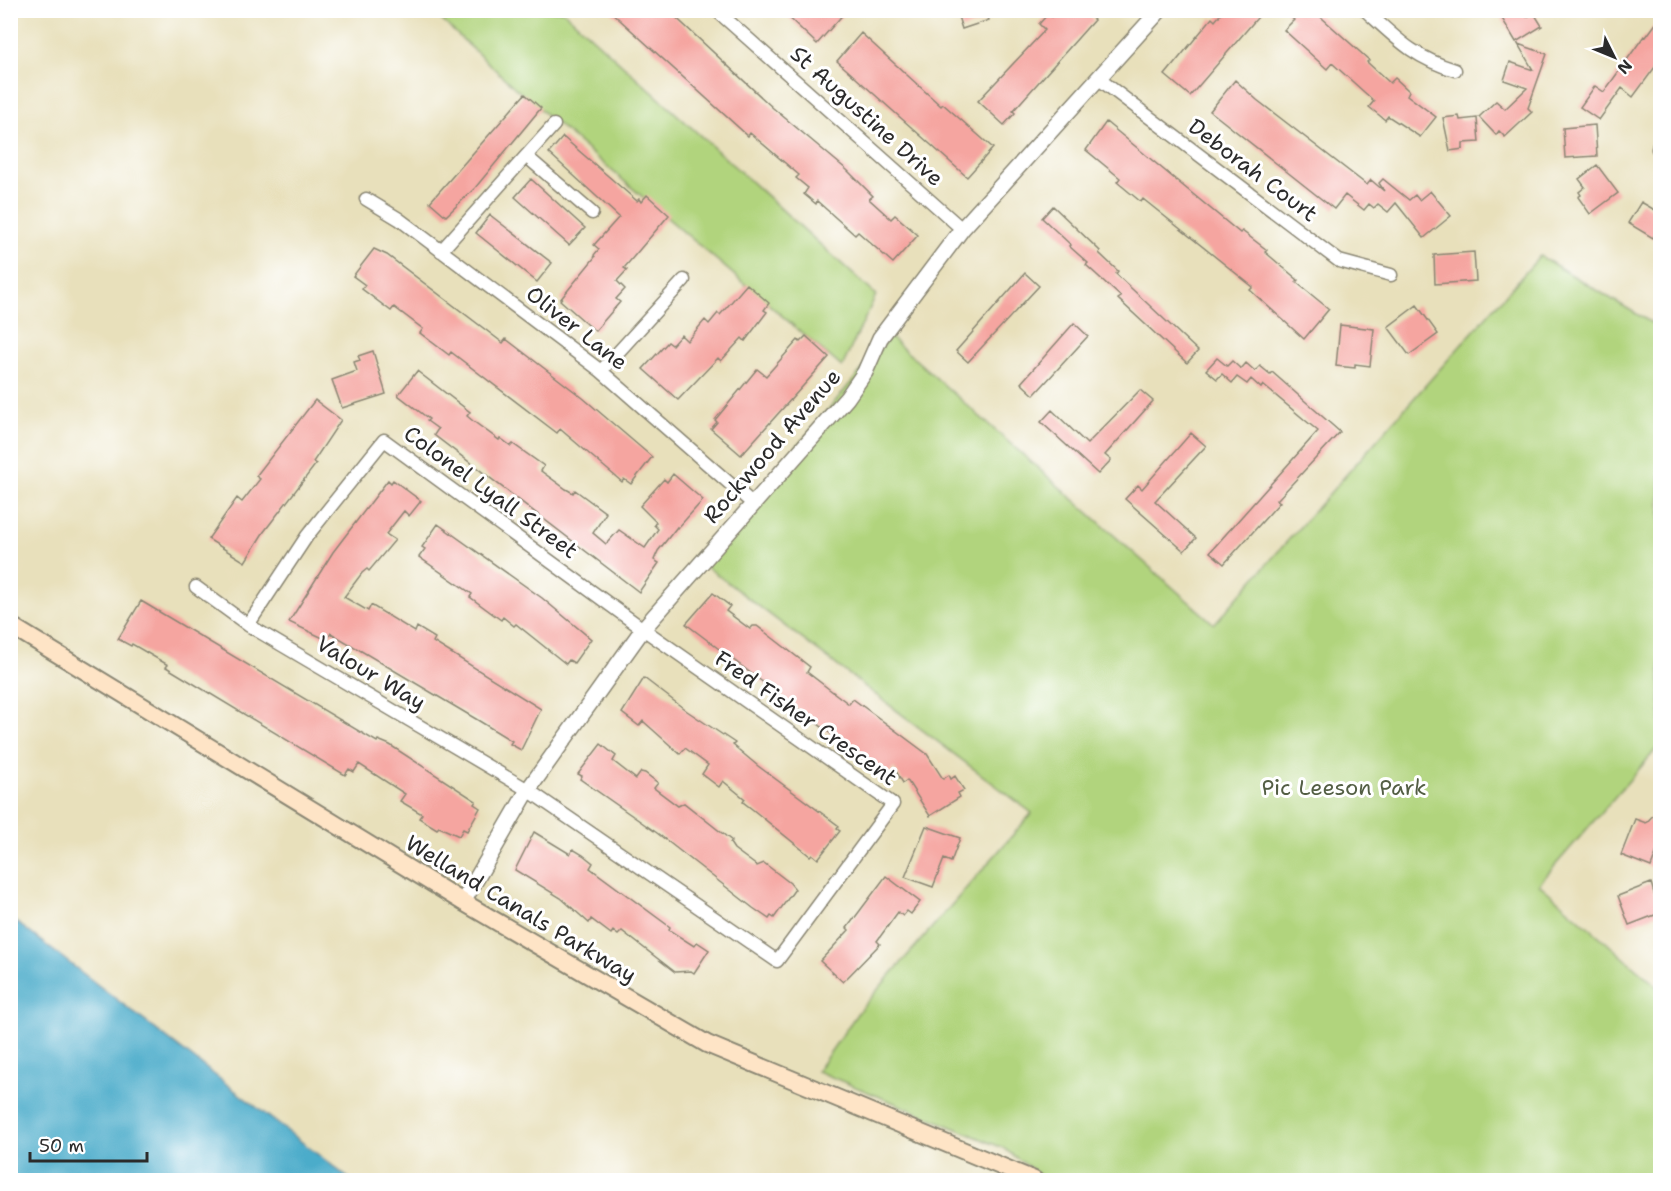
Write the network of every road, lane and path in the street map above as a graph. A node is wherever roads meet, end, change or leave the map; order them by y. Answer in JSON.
{"nodes":[{"id":1,"x":716,"y":10,"type":"edge"},
{"id":2,"x":1160,"y":10,"type":"edge"},
{"id":3,"x":1365,"y":10,"type":"edge"},
{"id":4,"x":1455,"y":70,"type":"dead end"},
{"id":5,"x":1099,"y":79,"type":"junction"},
{"id":6,"x":555,"y":125,"type":"dead end"},
{"id":7,"x":1660,"y":141,"type":"edge"},
{"id":8,"x":1660,"y":149,"type":"edge"},
{"id":9,"x":526,"y":156,"type":"junction"},
{"id":10,"x":366,"y":199,"type":"dead end"},
{"id":11,"x":592,"y":213,"type":"dead end"},
{"id":12,"x":962,"y":229,"type":"junction"},
{"id":13,"x":441,"y":250,"type":"junction"},
{"id":14,"x":1391,"y":275,"type":"dead end"},
{"id":15,"x":684,"y":280,"type":"dead end"},
{"id":16,"x":601,"y":371,"type":"junction"},
{"id":17,"x":752,"y":503,"type":"junction"},
{"id":18,"x":196,"y":587,"type":"dead end"},
{"id":19,"x":10,"y":625,"type":"edge"},
{"id":20,"x":248,"y":625,"type":"junction"},
{"id":21,"x":643,"y":629,"type":"junction"},
{"id":22,"x":528,"y":790,"type":"junction"},
{"id":23,"x":463,"y":902,"type":"junction"},
{"id":24,"x":1034,"y":1180,"type":"edge"}],
"edges":[{"from":1,"to":12,"type":"street","name":"St Augustine Drive"},
{"from":2,"to":5,"type":"street","name":"Rockwood Avenue"},
{"from":3,"to":4,"type":"street"},
{"from":5,"to":12,"type":"street","name":"Rockwood Avenue"},
{"from":5,"to":14,"type":"street","name":"Deborah Court"},
{"from":6,"to":9,"type":"street"},
{"from":7,"to":8,"type":"street"},
{"from":9,"to":11,"type":"street"},
{"from":9,"to":13,"type":"street"},
{"from":10,"to":13,"type":"street","name":"Oliver Lane"},
{"from":12,"to":17,"type":"street","name":"Rockwood Avenue"},
{"from":13,"to":16,"type":"street","name":"Oliver Lane"},
{"from":15,"to":16,"type":"street"},
{"from":16,"to":17,"type":"street","name":"Oliver Lane"},
{"from":17,"to":21,"type":"street","name":"Rockwood Avenue"},
{"from":18,"to":20,"type":"street","name":"Valour Way"},
{"from":19,"to":23,"type":"main road","name":"Welland Canals Parkway"},
{"from":20,"to":21,"type":"street","name":"Colonel Lyall Street"},
{"from":20,"to":22,"type":"street","name":"Valour Way"},
{"from":21,"to":22,"type":"street","name":"Rockwood Avenue"},
{"from":21,"to":22,"type":"street","name":"Fred Fisher Crescent"},
{"from":22,"to":23,"type":"street","name":"Rockwood Avenue"},
{"from":23,"to":24,"type":"main road","name":"Welland Canals Parkway"}]}
